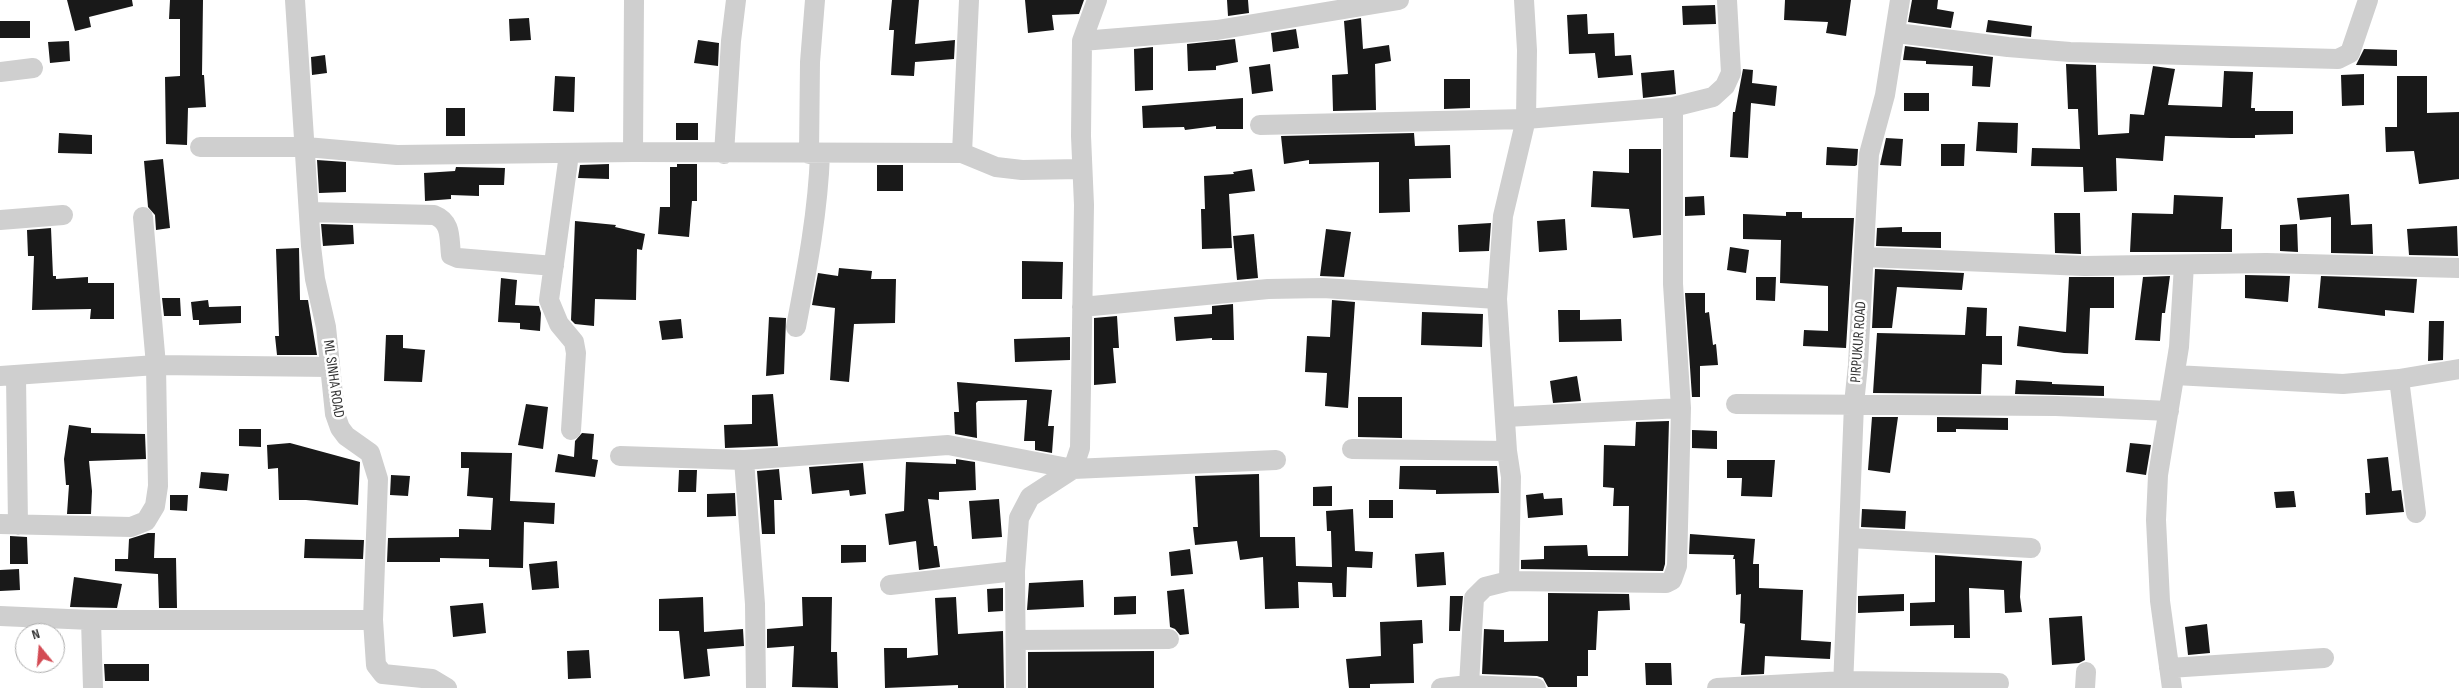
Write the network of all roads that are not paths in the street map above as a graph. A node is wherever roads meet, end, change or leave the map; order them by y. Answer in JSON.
{"nodes":[{"id":1,"x":295,"y":0,"type":"edge"},
{"id":2,"x":634,"y":0,"type":"edge"},
{"id":3,"x":736,"y":0,"type":"edge"},
{"id":4,"x":815,"y":0,"type":"edge"},
{"id":5,"x":969,"y":0,"type":"edge"},
{"id":6,"x":1097,"y":0,"type":"edge"},
{"id":7,"x":1399,"y":0,"type":"edge"},
{"id":8,"x":1524,"y":0,"type":"edge"},
{"id":9,"x":1728,"y":0,"type":"edge"},
{"id":10,"x":1900,"y":0,"type":"edge"},
{"id":11,"x":2368,"y":0,"type":"edge"},
{"id":12,"x":1896,"y":33,"type":"junction"},
{"id":13,"x":1082,"y":41,"type":"junction"},
{"id":14,"x":32,"y":68,"type":"dead end"},
{"id":15,"x":0,"y":72,"type":"edge"},
{"id":16,"x":1673,"y":107,"type":"junction"},
{"id":17,"x":1526,"y":119,"type":"junction"},
{"id":18,"x":1260,"y":125,"type":"dead end"},
{"id":19,"x":200,"y":147,"type":"dead end"},
{"id":20,"x":306,"y":147,"type":"junction"},
{"id":21,"x":633,"y":152,"type":"junction"},
{"id":22,"x":962,"y":153,"type":"junction"},
{"id":23,"x":569,"y":154,"type":"junction"},
{"id":24,"x":724,"y":154,"type":"junction"},
{"id":25,"x":814,"y":154,"type":"junction"},
{"id":26,"x":1082,"y":168,"type":"junction"},
{"id":27,"x":310,"y":212,"type":"junction"},
{"id":28,"x":63,"y":215,"type":"dead end"},
{"id":29,"x":143,"y":217,"type":"dead end"},
{"id":30,"x":0,"y":220,"type":"edge"},
{"id":31,"x":1865,"y":256,"type":"junction"},
{"id":32,"x":2184,"y":265,"type":"junction"},
{"id":33,"x":554,"y":266,"type":"junction"},
{"id":34,"x":2459,"y":268,"type":"edge"},
{"id":35,"x":1497,"y":299,"type":"junction"},
{"id":36,"x":1082,"y":307,"type":"junction"},
{"id":37,"x":796,"y":327,"type":"dead end"},
{"id":38,"x":156,"y":365,"type":"junction"},
{"id":39,"x":330,"y":366,"type":"junction"},
{"id":40,"x":2459,"y":369,"type":"edge"},
{"id":41,"x":2175,"y":375,"type":"junction"},
{"id":42,"x":8,"y":376,"type":"edge"},
{"id":43,"x":2399,"y":379,"type":"junction"},
{"id":44,"x":1736,"y":404,"type":"dead end"},
{"id":45,"x":1854,"y":404,"type":"junction"},
{"id":46,"x":1680,"y":408,"type":"junction"},
{"id":47,"x":2169,"y":411,"type":"junction"},
{"id":48,"x":1505,"y":417,"type":"junction"},
{"id":49,"x":571,"y":430,"type":"dead end"},
{"id":50,"x":1352,"y":449,"type":"dead end"},
{"id":51,"x":1506,"y":451,"type":"junction"},
{"id":52,"x":620,"y":456,"type":"dead end"},
{"id":53,"x":744,"y":460,"type":"junction"},
{"id":54,"x":1276,"y":460,"type":"dead end"},
{"id":55,"x":1073,"y":469,"type":"junction"},
{"id":56,"x":2416,"y":513,"type":"dead end"},
{"id":57,"x":9,"y":525,"type":"edge"},
{"id":58,"x":1850,"y":538,"type":"junction"},
{"id":59,"x":2031,"y":548,"type":"dead end"},
{"id":60,"x":1015,"y":571,"type":"junction"},
{"id":61,"x":1509,"y":581,"type":"junction"},
{"id":62,"x":890,"y":585,"type":"dead end"},
{"id":63,"x":0,"y":616,"type":"edge"},
{"id":64,"x":91,"y":620,"type":"junction"},
{"id":65,"x":373,"y":620,"type":"junction"},
{"id":66,"x":1016,"y":640,"type":"junction"},
{"id":67,"x":1169,"y":640,"type":"dead end"},
{"id":68,"x":2324,"y":658,"type":"dead end"},
{"id":69,"x":2169,"y":668,"type":"junction"},
{"id":70,"x":1999,"y":683,"type":"dead end"},
{"id":71,"x":1469,"y":685,"type":"junction"},
{"id":72,"x":1843,"y":685,"type":"edge"},
{"id":73,"x":92,"y":688,"type":"edge"},
{"id":74,"x":448,"y":688,"type":"edge"},
{"id":75,"x":756,"y":688,"type":"edge"},
{"id":76,"x":1016,"y":688,"type":"edge"},
{"id":77,"x":1441,"y":688,"type":"edge"},
{"id":78,"x":1536,"y":688,"type":"edge"},
{"id":79,"x":1717,"y":688,"type":"edge"},
{"id":80,"x":2172,"y":688,"type":"edge"}],
"edges":[{"from":1,"to":20,"type":"street","name":"ML SINHA ROAD"},
{"from":2,"to":21,"type":"street"},
{"from":3,"to":24,"type":"street"},
{"from":4,"to":25,"type":"street"},
{"from":5,"to":22,"type":"street"},
{"from":6,"to":13,"type":"street"},
{"from":7,"to":13,"type":"street"},
{"from":8,"to":17,"type":"street"},
{"from":9,"to":16,"type":"street"},
{"from":10,"to":12,"type":"street","name":"PIRPUKUR ROAD"},
{"from":11,"to":12,"type":"street"},
{"from":12,"to":31,"type":"street","name":"PIRPUKUR ROAD"},
{"from":13,"to":26,"type":"street"},
{"from":14,"to":15,"type":"street"},
{"from":16,"to":17,"type":"street"},
{"from":16,"to":46,"type":"street"},
{"from":17,"to":18,"type":"street"},
{"from":17,"to":35,"type":"street"},
{"from":19,"to":20,"type":"street"},
{"from":20,"to":23,"type":"street"},
{"from":20,"to":27,"type":"street","name":"ML SINHA ROAD"},
{"from":21,"to":23,"type":"street"},
{"from":21,"to":24,"type":"street"},
{"from":22,"to":25,"type":"street"},
{"from":22,"to":26,"type":"street"},
{"from":23,"to":33,"type":"street"},
{"from":24,"to":25,"type":"street"},
{"from":25,"to":37,"type":"street"},
{"from":26,"to":36,"type":"street"},
{"from":27,"to":33,"type":"street"},
{"from":27,"to":39,"type":"street","name":"ML SINHA ROAD"},
{"from":28,"to":30,"type":"street"},
{"from":29,"to":38,"type":"street"},
{"from":31,"to":32,"type":"street"},
{"from":31,"to":45,"type":"street","name":"PIRPUKUR ROAD"},
{"from":32,"to":34,"type":"street"},
{"from":32,"to":41,"type":"street"},
{"from":33,"to":49,"type":"street"},
{"from":35,"to":36,"type":"street"},
{"from":35,"to":48,"type":"street"},
{"from":36,"to":55,"type":"street"},
{"from":38,"to":39,"type":"street"},
{"from":38,"to":42,"type":"street"},
{"from":38,"to":57,"type":"street"},
{"from":39,"to":65,"type":"street","name":"ML SINHA ROAD"},
{"from":40,"to":43,"type":"street"},
{"from":41,"to":43,"type":"street"},
{"from":41,"to":47,"type":"street"},
{"from":42,"to":57,"type":"street"},
{"from":43,"to":56,"type":"street"},
{"from":44,"to":45,"type":"street"},
{"from":45,"to":47,"type":"street"},
{"from":45,"to":58,"type":"street","name":"PIRPUKUR ROAD"},
{"from":46,"to":48,"type":"street"},
{"from":46,"to":61,"type":"street"},
{"from":47,"to":69,"type":"street"},
{"from":48,"to":51,"type":"street"},
{"from":50,"to":51,"type":"street"},
{"from":51,"to":61,"type":"street"},
{"from":52,"to":53,"type":"street"},
{"from":53,"to":55,"type":"street"},
{"from":53,"to":75,"type":"street"},
{"from":54,"to":55,"type":"street"},
{"from":55,"to":60,"type":"street"},
{"from":58,"to":59,"type":"street"},
{"from":58,"to":72,"type":"street","name":"PIRPUKUR ROAD"},
{"from":60,"to":62,"type":"street"},
{"from":60,"to":66,"type":"street"},
{"from":61,"to":71,"type":"street"},
{"from":63,"to":64,"type":"street"},
{"from":64,"to":65,"type":"street"},
{"from":64,"to":73,"type":"street"},
{"from":65,"to":74,"type":"street","name":"ML SINHA ROAD"},
{"from":66,"to":67,"type":"street"},
{"from":66,"to":76,"type":"street"},
{"from":68,"to":69,"type":"street"},
{"from":69,"to":80,"type":"street"},
{"from":70,"to":72,"type":"street"},
{"from":71,"to":77,"type":"street"},
{"from":71,"to":78,"type":"street"},
{"from":72,"to":79,"type":"street"}]}
